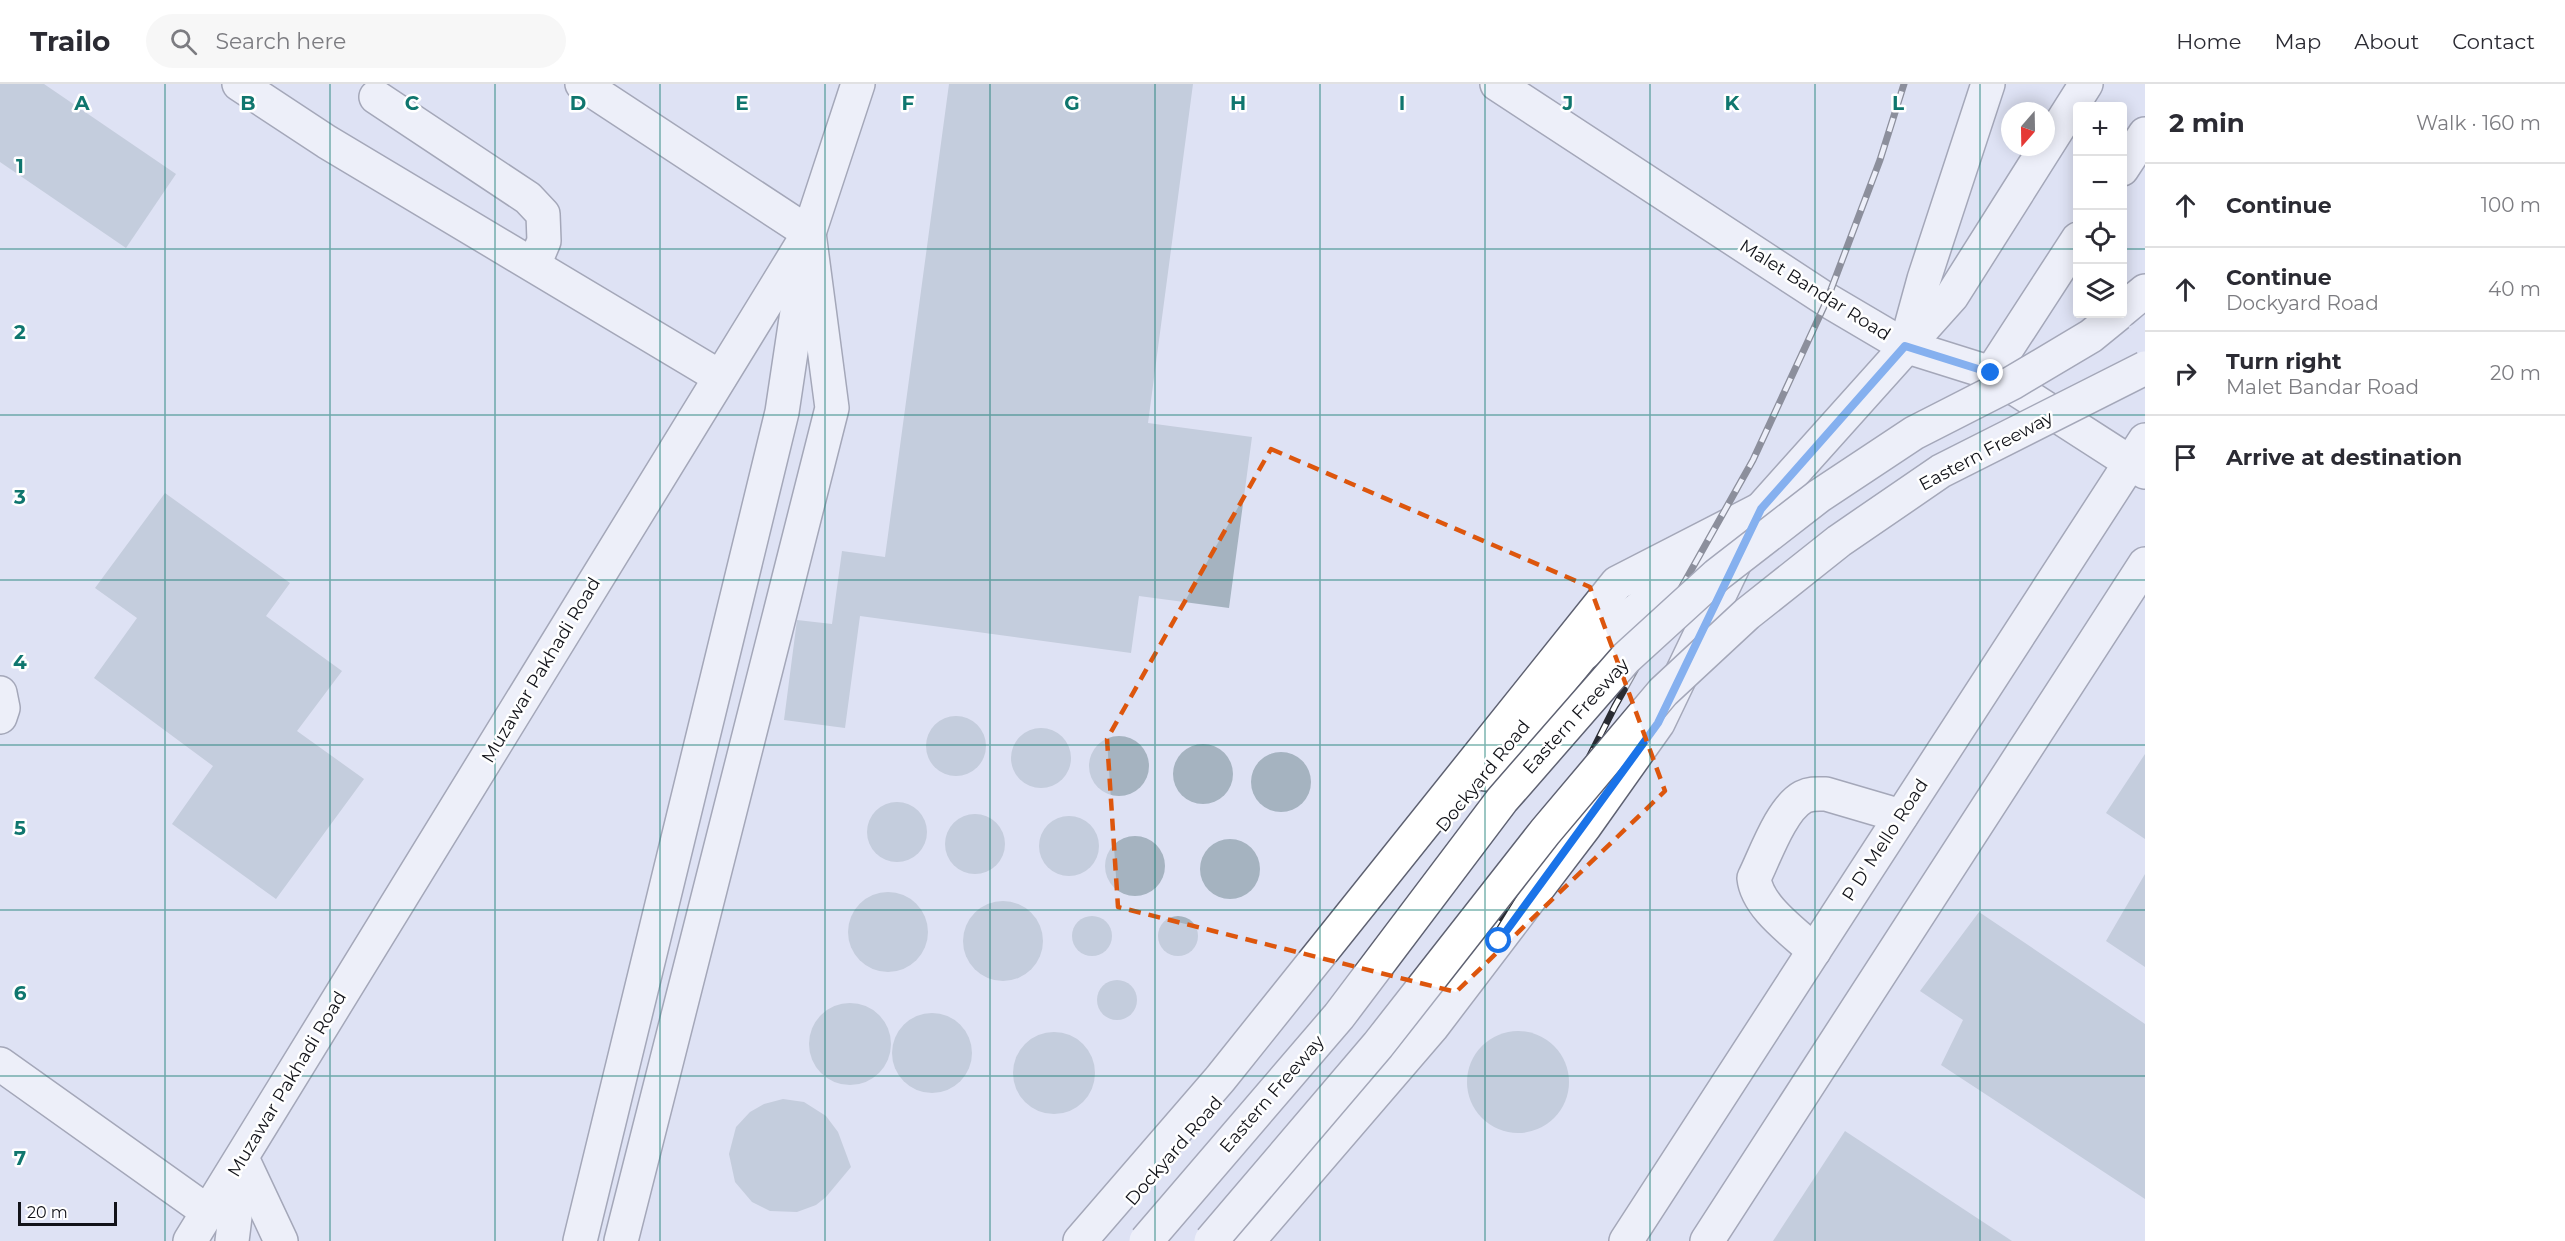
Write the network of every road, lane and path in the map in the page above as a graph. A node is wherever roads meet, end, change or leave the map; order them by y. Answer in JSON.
{"nodes":[{"id":1,"x":239,"y":84,"type":"edge"},
{"id":2,"x":582,"y":84,"type":"edge"},
{"id":3,"x":858,"y":84,"type":"edge"},
{"id":4,"x":1497,"y":84,"type":"edge"},
{"id":5,"x":1988,"y":84,"type":"edge"},
{"id":6,"x":2086,"y":84,"type":"edge"},
{"id":7,"x":375,"y":97,"type":"dead end"},
{"id":8,"x":2145,"y":134,"type":"edge"},
{"id":9,"x":2127,"y":161,"type":"edge"},
{"id":10,"x":809,"y":232,"type":"junction"},
{"id":11,"x":2073,"y":247,"type":"edge"},
{"id":12,"x":534,"y":265,"type":"junction"},
{"id":13,"x":2145,"y":291,"type":"edge"},
{"id":14,"x":2127,"y":306,"type":"edge"},
{"id":15,"x":2113,"y":318,"type":"edge"},
{"id":16,"x":1905,"y":346,"type":"junction"},
{"id":17,"x":2145,"y":368,"type":"edge"},
{"id":18,"x":1991,"y":373,"type":"junction"},
{"id":19,"x":720,"y":377,"type":"junction"},
{"id":20,"x":2140,"y":458,"type":"edge"},
{"id":21,"x":1761,"y":509,"type":"junction"},
{"id":22,"x":2145,"y":564,"type":"edge"},
{"id":23,"x":0,"y":693,"type":"edge"},
{"id":24,"x":0,"y":717,"type":"edge"},
{"id":25,"x":1901,"y":816,"type":"junction"},
{"id":26,"x":1814,"y":951,"type":"junction"},
{"id":27,"x":0,"y":1064,"type":"edge"},
{"id":28,"x":242,"y":1158,"type":"junction"},
{"id":29,"x":208,"y":1212,"type":"junction"},
{"id":30,"x":190,"y":1241,"type":"edge"},
{"id":31,"x":232,"y":1241,"type":"edge"},
{"id":32,"x":281,"y":1241,"type":"edge"},
{"id":33,"x":580,"y":1241,"type":"edge"},
{"id":34,"x":621,"y":1241,"type":"edge"},
{"id":35,"x":1080,"y":1241,"type":"edge"},
{"id":36,"x":1096,"y":1241,"type":"edge"},
{"id":37,"x":1146,"y":1241,"type":"edge"},
{"id":38,"x":1211,"y":1241,"type":"edge"},
{"id":39,"x":1248,"y":1241,"type":"edge"},
{"id":40,"x":1626,"y":1241,"type":"edge"},
{"id":41,"x":1707,"y":1241,"type":"edge"}],
"edges":[{"from":1,"to":12,"type":"main road"},
{"from":2,"to":10,"type":"main road"},
{"from":3,"to":10,"type":"main road","name":"Muzawar Pakhadi Road"},
{"from":4,"to":16,"type":"main road","name":"Malet Bandar Road"},
{"from":5,"to":16,"type":"main road"},
{"from":6,"to":16,"type":"main road","name":"Dockyard Road"},
{"from":7,"to":12,"type":"main road"},
{"from":8,"to":9,"type":"main road"},
{"from":10,"to":19,"type":"main road","name":"Muzawar Pakhadi Road"},
{"from":10,"to":33,"type":"main road"},
{"from":10,"to":34,"type":"main road"},
{"from":11,"to":18,"type":"main road"},
{"from":12,"to":19,"type":"main road"},
{"from":13,"to":14,"type":"main road"},
{"from":15,"to":37,"type":"main road","name":"Eastern Freeway","bridge":true},
{"from":16,"to":18,"type":"main road","name":"Malet Bandar Road"},
{"from":16,"to":21,"type":"main road","name":"Dockyard Road"},
{"from":17,"to":38,"type":"main road","name":"Eastern Freeway","bridge":true},
{"from":18,"to":20,"type":"main road","name":"Malet Bandar Road"},
{"from":19,"to":28,"type":"main road","name":"Muzawar Pakhadi Road"},
{"from":20,"to":25,"type":"main road","name":"P D' Mello Road"},
{"from":21,"to":35,"type":"main road"},
{"from":21,"to":36,"type":"main road","name":"Dockyard Road"},
{"from":21,"to":39,"type":"main road"},
{"from":22,"to":41,"type":"main road"},
{"from":23,"to":24,"type":"main road"},
{"from":25,"to":26,"type":"main road","name":"P D' Mello Road"},
{"from":25,"to":26,"type":"main road"},
{"from":26,"to":40,"type":"main road","name":"P D' Mello Road"},
{"from":27,"to":29,"type":"main road"},
{"from":28,"to":29,"type":"main road","name":"Muzawar Pakhadi Road"},
{"from":28,"to":31,"type":"main road"},
{"from":28,"to":32,"type":"main road"},
{"from":29,"to":30,"type":"main road","name":"Muzawar Pakhadi Road"}]}
